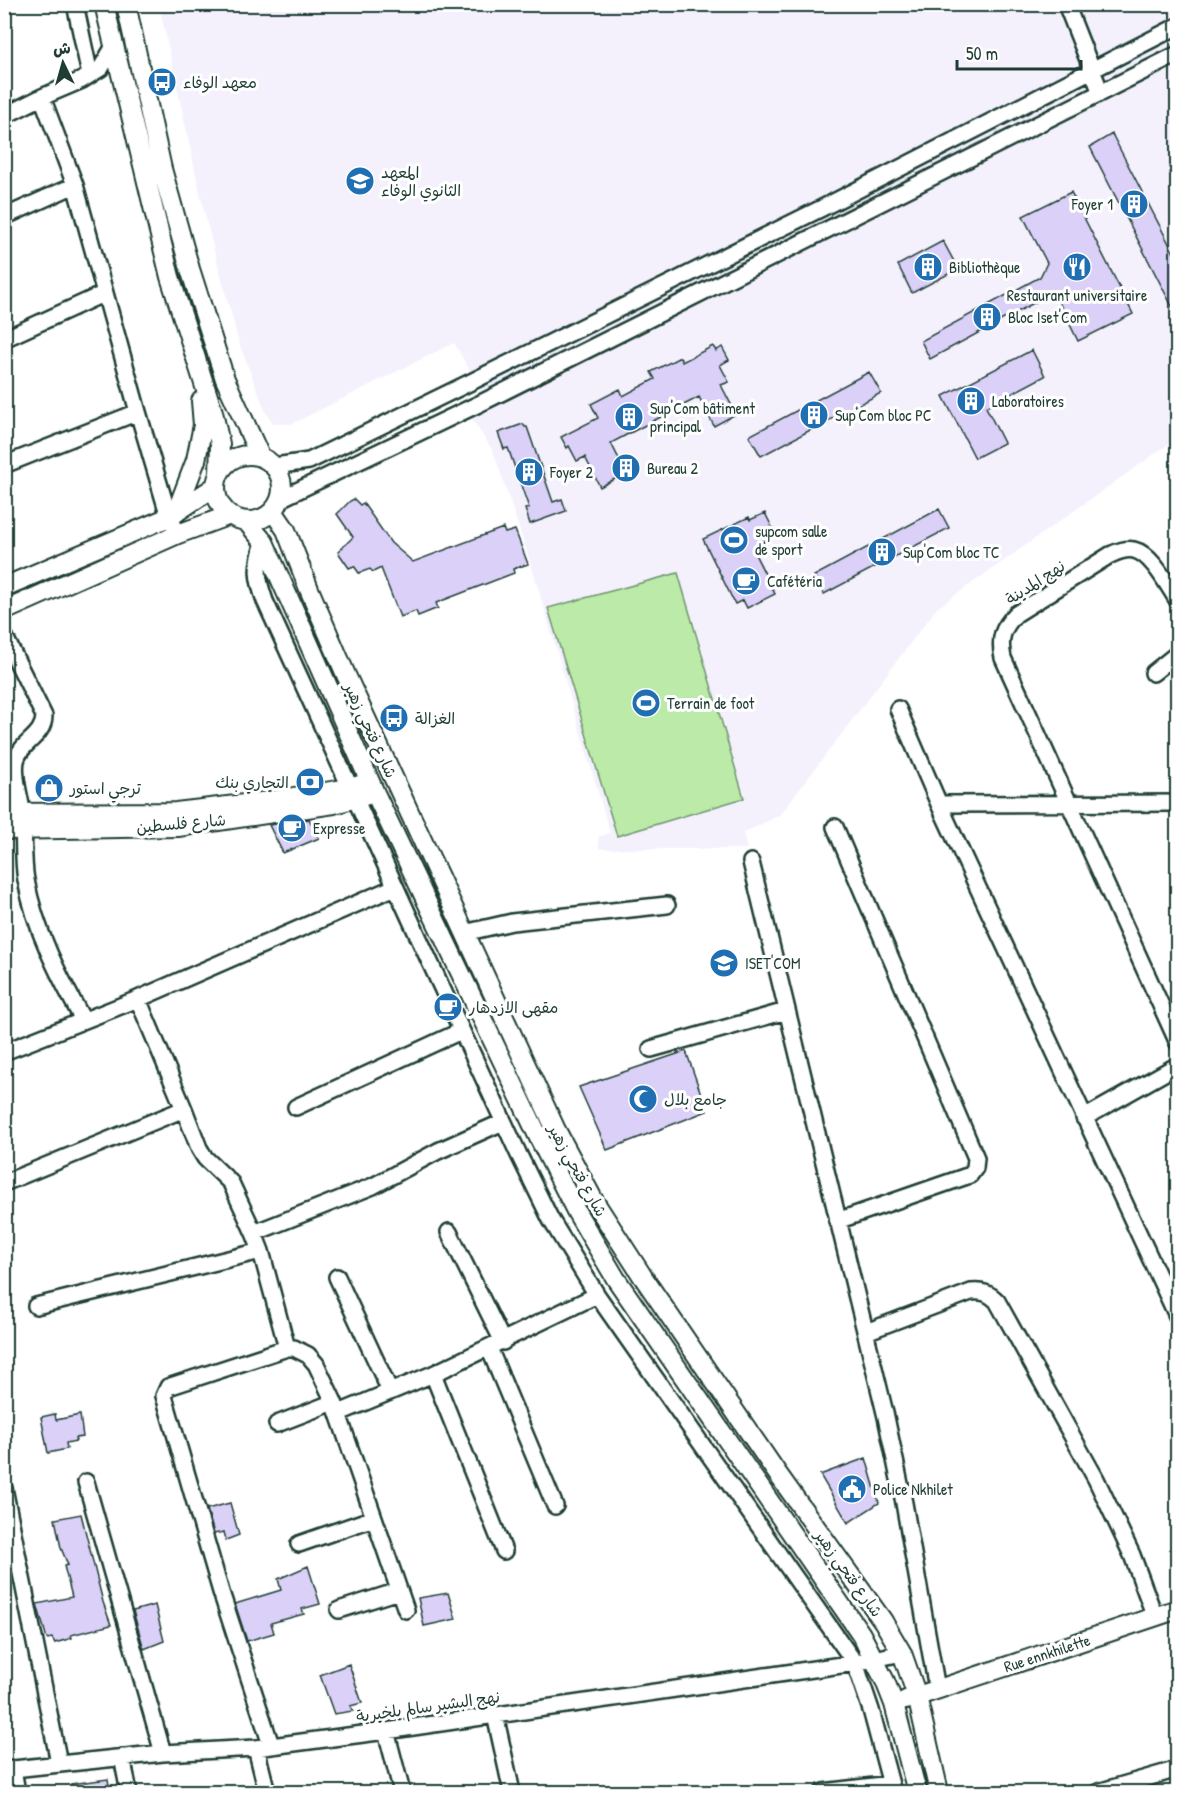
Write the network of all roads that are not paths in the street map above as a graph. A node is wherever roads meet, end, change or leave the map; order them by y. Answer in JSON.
{"nodes":[{"id":1,"x":75,"y":4,"type":"edge"},
{"id":2,"x":104,"y":4,"type":"edge"},
{"id":3,"x":126,"y":4,"type":"edge"},
{"id":4,"x":1065,"y":4,"type":"edge"},
{"id":5,"x":1178,"y":26,"type":"edge"},
{"id":6,"x":114,"y":46,"type":"junction"},
{"id":7,"x":1178,"y":54,"type":"edge"},
{"id":8,"x":1090,"y":69,"type":"junction"},
{"id":9,"x":90,"y":75,"type":"junction"},
{"id":10,"x":1101,"y":93,"type":"junction"},
{"id":11,"x":42,"y":97,"type":"junction"},
{"id":12,"x":4,"y":116,"type":"edge"},
{"id":13,"x":75,"y":185,"type":"junction"},
{"id":14,"x":4,"y":217,"type":"edge"},
{"id":15,"x":105,"y":293,"type":"junction"},
{"id":16,"x":4,"y":339,"type":"edge"},
{"id":17,"x":197,"y":367,"type":"junction"},
{"id":18,"x":138,"y":412,"type":"junction"},
{"id":19,"x":267,"y":461,"type":"junction"},
{"id":20,"x":4,"y":465,"type":"edge"},
{"id":21,"x":217,"y":480,"type":"junction"},
{"id":22,"x":277,"y":505,"type":"junction"},
{"id":23,"x":173,"y":515,"type":"junction"},
{"id":24,"x":238,"y":518,"type":"junction"},
{"id":25,"x":178,"y":534,"type":"junction"},
{"id":26,"x":264,"y":542,"type":"junction"},
{"id":27,"x":4,"y":587,"type":"edge"},
{"id":28,"x":1178,"y":601,"type":"edge"},
{"id":29,"x":4,"y":611,"type":"edge"},
{"id":30,"x":4,"y":635,"type":"edge"},
{"id":31,"x":1178,"y":653,"type":"edge"},
{"id":32,"x":1153,"y":673,"type":"dead end"},
{"id":33,"x":898,"y":710,"type":"dead end"},
{"id":34,"x":373,"y":787,"type":"junction"},
{"id":35,"x":353,"y":793,"type":"junction"},
{"id":36,"x":1178,"y":803,"type":"edge"},
{"id":37,"x":939,"y":804,"type":"junction"},
{"id":38,"x":1068,"y":804,"type":"junction"},
{"id":39,"x":14,"y":821,"type":"edge"},
{"id":40,"x":835,"y":827,"type":"dead end"},
{"id":41,"x":751,"y":861,"type":"dead end"},
{"id":42,"x":395,"y":886,"type":"junction"},
{"id":43,"x":667,"y":905,"type":"dead end"},
{"id":44,"x":464,"y":933,"type":"junction"},
{"id":45,"x":138,"y":999,"type":"junction"},
{"id":46,"x":786,"y":1011,"type":"junction"},
{"id":47,"x":83,"y":1020,"type":"junction"},
{"id":48,"x":462,"y":1031,"type":"junction"},
{"id":49,"x":1178,"y":1043,"type":"edge"},
{"id":50,"x":651,"y":1049,"type":"dead end"},
{"id":51,"x":4,"y":1052,"type":"edge"},
{"id":52,"x":1178,"y":1065,"type":"edge"},
{"id":53,"x":296,"y":1107,"type":"dead end"},
{"id":54,"x":184,"y":1109,"type":"junction"},
{"id":55,"x":1084,"y":1118,"type":"junction"},
{"id":56,"x":503,"y":1122,"type":"junction"},
{"id":57,"x":4,"y":1183,"type":"edge"},
{"id":58,"x":837,"y":1221,"type":"junction"},
{"id":59,"x":449,"y":1232,"type":"dead end"},
{"id":60,"x":254,"y":1233,"type":"junction"},
{"id":61,"x":261,"y":1251,"type":"junction"},
{"id":62,"x":337,"y":1277,"type":"dead end"},
{"id":63,"x":597,"y":1295,"type":"junction"},
{"id":64,"x":36,"y":1306,"type":"dead end"},
{"id":65,"x":1178,"y":1318,"type":"edge"},
{"id":66,"x":866,"y":1332,"type":"junction"},
{"id":67,"x":496,"y":1345,"type":"junction"},
{"id":68,"x":287,"y":1348,"type":"junction"},
{"id":69,"x":433,"y":1374,"type":"junction"},
{"id":70,"x":390,"y":1391,"type":"junction"},
{"id":71,"x":336,"y":1408,"type":"junction"},
{"id":72,"x":277,"y":1424,"type":"dead end"},
{"id":73,"x":86,"y":1482,"type":"dead end"},
{"id":74,"x":4,"y":1488,"type":"edge"},
{"id":75,"x":555,"y":1506,"type":"dead end"},
{"id":76,"x":374,"y":1518,"type":"junction"},
{"id":77,"x":299,"y":1544,"type":"dead end"},
{"id":78,"x":504,"y":1551,"type":"dead end"},
{"id":79,"x":398,"y":1591,"type":"junction"},
{"id":80,"x":1178,"y":1609,"type":"edge"},
{"id":81,"x":339,"y":1610,"type":"dead end"},
{"id":82,"x":406,"y":1610,"type":"dead end"},
{"id":83,"x":1155,"y":1617,"type":"junction"},
{"id":84,"x":902,"y":1653,"type":"junction"},
{"id":85,"x":875,"y":1660,"type":"junction"},
{"id":86,"x":855,"y":1663,"type":"junction"},
{"id":87,"x":937,"y":1689,"type":"junction"},
{"id":88,"x":917,"y":1696,"type":"junction"},
{"id":89,"x":894,"y":1704,"type":"junction"},
{"id":90,"x":871,"y":1710,"type":"junction"},
{"id":91,"x":495,"y":1715,"type":"junction"},
{"id":92,"x":386,"y":1731,"type":"junction"},
{"id":93,"x":263,"y":1746,"type":"junction"},
{"id":94,"x":163,"y":1754,"type":"junction"},
{"id":95,"x":122,"y":1757,"type":"junction"},
{"id":96,"x":59,"y":1763,"type":"junction"},
{"id":97,"x":9,"y":1769,"type":"edge"},
{"id":98,"x":1171,"y":1771,"type":"dead end"},
{"id":99,"x":892,"y":1788,"type":"edge"},
{"id":100,"x":18,"y":1792,"type":"edge"},
{"id":101,"x":129,"y":1792,"type":"edge"},
{"id":102,"x":267,"y":1792,"type":"edge"},
{"id":103,"x":402,"y":1792,"type":"edge"},
{"id":104,"x":512,"y":1792,"type":"edge"},
{"id":105,"x":823,"y":1792,"type":"edge"},
{"id":106,"x":917,"y":1792,"type":"edge"},
{"id":107,"x":939,"y":1792,"type":"edge"},
{"id":108,"x":1098,"y":1792,"type":"edge"}],
"edges":[{"from":1,"to":9,"type":"street"},
{"from":2,"to":6,"type":"street"},
{"from":3,"to":19,"type":"street"},
{"from":4,"to":8,"type":"street"},
{"from":5,"to":8,"type":"street"},
{"from":6,"to":9,"type":"street"},
{"from":6,"to":17,"type":"street"},
{"from":7,"to":10,"type":"street"},
{"from":8,"to":10,"type":"street"},
{"from":8,"to":19,"type":"street"},
{"from":9,"to":11,"type":"street"},
{"from":10,"to":22,"type":"street"},
{"from":11,"to":12,"type":"street"},
{"from":11,"to":13,"type":"street"},
{"from":13,"to":14,"type":"street"},
{"from":13,"to":15,"type":"street"},
{"from":15,"to":16,"type":"street"},
{"from":15,"to":18,"type":"street"},
{"from":17,"to":21,"type":"street"},
{"from":17,"to":23,"type":"street"},
{"from":18,"to":20,"type":"street"},
{"from":18,"to":23,"type":"street"},
{"from":19,"to":21,"type":"street"},
{"from":19,"to":22,"type":"street"},
{"from":21,"to":23,"type":"street"},
{"from":21,"to":24,"type":"street"},
{"from":22,"to":24,"type":"street"},
{"from":22,"to":44,"type":"street","name":"شارع فتحي زهير"},
{"from":23,"to":25,"type":"street"},
{"from":23,"to":27,"type":"street"},
{"from":24,"to":25,"type":"street"},
{"from":24,"to":26,"type":"street","name":"شارع فتحي زهير"},
{"from":25,"to":29,"type":"street"},
{"from":26,"to":34,"type":"street","name":"شارع فتحي زهير"},
{"from":26,"to":35,"type":"street"},
{"from":28,"to":38,"type":"street","name":"نهج المدينة"},
{"from":30,"to":39,"type":"street"},
{"from":31,"to":32,"type":"street"},
{"from":33,"to":37,"type":"street"},
{"from":34,"to":35,"type":"street","name":"شارع فلسطين"},
{"from":34,"to":85,"type":"street","name":"شارع فتحي زهير"},
{"from":35,"to":39,"type":"street","name":"شارع فلسطين"},
{"from":35,"to":42,"type":"street"},
{"from":36,"to":38,"type":"street"},
{"from":37,"to":38,"type":"street"},
{"from":37,"to":55,"type":"street"},
{"from":38,"to":49,"type":"street","name":"نهج المدينة"},
{"from":39,"to":47,"type":"street"},
{"from":40,"to":58,"type":"street"},
{"from":41,"to":46,"type":"street"},
{"from":42,"to":45,"type":"street"},
{"from":42,"to":48,"type":"street"},
{"from":43,"to":44,"type":"street"},
{"from":44,"to":84,"type":"street","name":"شارع فتحي زهير"},
{"from":45,"to":47,"type":"street"},
{"from":45,"to":54,"type":"street"},
{"from":46,"to":50,"type":"street"},
{"from":46,"to":58,"type":"street"},
{"from":47,"to":51,"type":"street"},
{"from":48,"to":53,"type":"street"},
{"from":48,"to":56,"type":"street"},
{"from":52,"to":55,"type":"street"},
{"from":54,"to":57,"type":"street"},
{"from":54,"to":60,"type":"street"},
{"from":55,"to":65,"type":"street"},
{"from":56,"to":60,"type":"street"},
{"from":56,"to":63,"type":"street"},
{"from":58,"to":66,"type":"street"},
{"from":59,"to":67,"type":"street"},
{"from":60,"to":61,"type":"street"},
{"from":61,"to":64,"type":"street"},
{"from":61,"to":68,"type":"street"},
{"from":62,"to":70,"type":"street"},
{"from":63,"to":67,"type":"street"},
{"from":63,"to":86,"type":"street"},
{"from":66,"to":83,"type":"street"},
{"from":66,"to":87,"type":"street"},
{"from":67,"to":69,"type":"street"},
{"from":67,"to":75,"type":"street"},
{"from":68,"to":71,"type":"street"},
{"from":68,"to":93,"type":"street"},
{"from":69,"to":70,"type":"street"},
{"from":69,"to":78,"type":"street"},
{"from":70,"to":71,"type":"street"},
{"from":71,"to":72,"type":"street"},
{"from":71,"to":76,"type":"street"},
{"from":73,"to":94,"type":"street"},
{"from":74,"to":96,"type":"street"},
{"from":76,"to":77,"type":"street"},
{"from":76,"to":79,"type":"street"},
{"from":79,"to":81,"type":"street"},
{"from":79,"to":82,"type":"street"},
{"from":80,"to":83,"type":"street","name":"Rue ennkhilette"},
{"from":83,"to":87,"type":"street","name":"Rue ennkhilette"},
{"from":84,"to":85,"type":"street","name":"نهج البشير سالم بلخيرية"},
{"from":84,"to":88,"type":"street","name":"شارع فتحي زهير"},
{"from":85,"to":86,"type":"street","name":"نهج البشير سالم بلخيرية"},
{"from":85,"to":89,"type":"street","name":"شارع فتحي زهير"},
{"from":86,"to":90,"type":"street"},
{"from":86,"to":91,"type":"street","name":"نهج البشير سالم بلخيرية"},
{"from":87,"to":88,"type":"street","name":"Rue ennkhilette"},
{"from":88,"to":89,"type":"street","name":"Rue ennkhilette"},
{"from":88,"to":107,"type":"street","name":"شارع فتحي زهير"},
{"from":89,"to":90,"type":"street"},
{"from":89,"to":106,"type":"street","name":"شارع فتحي زهير"},
{"from":90,"to":99,"type":"street"},
{"from":91,"to":92,"type":"street","name":"نهج البشير سالم بلخيرية"},
{"from":91,"to":104,"type":"street"},
{"from":92,"to":93,"type":"street","name":"نهج البشير سالم بلخيرية"},
{"from":92,"to":103,"type":"street"},
{"from":93,"to":94,"type":"street","name":"نهج البشير سالم بلخيرية"},
{"from":93,"to":102,"type":"street"},
{"from":94,"to":95,"type":"street","name":"نهج البشير سالم بلخيرية"},
{"from":95,"to":96,"type":"street","name":"نهج البشير سالم بلخيرية"},
{"from":95,"to":101,"type":"street"},
{"from":96,"to":97,"type":"street","name":"نهج البشير سالم بلخيرية"},
{"from":97,"to":100,"type":"street"},
{"from":98,"to":108,"type":"street"},
{"from":99,"to":105,"type":"street"}]}
